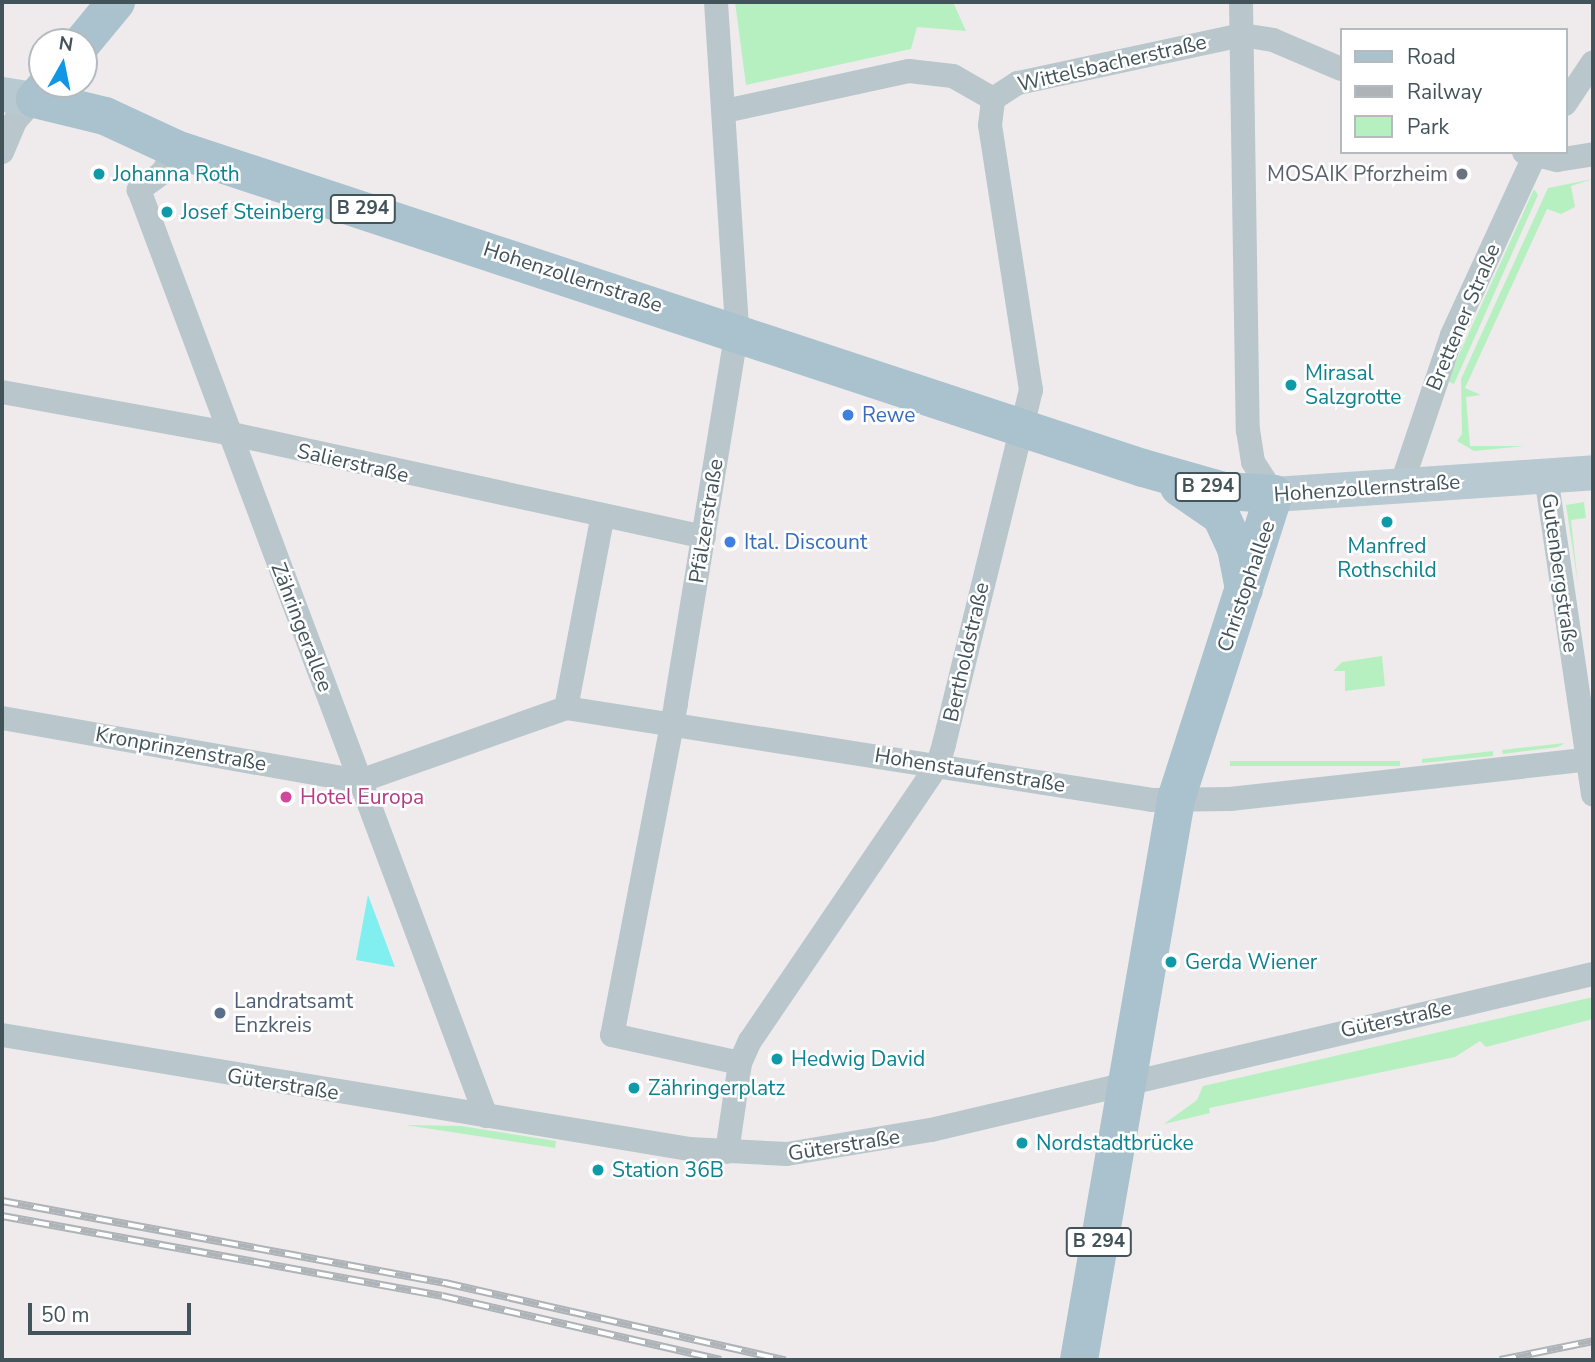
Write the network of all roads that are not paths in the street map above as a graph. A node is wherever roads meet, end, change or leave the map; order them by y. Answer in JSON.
{"nodes":[{"id":1,"x":116,"y":2,"type":"edge"},
{"id":2,"x":716,"y":2,"type":"edge"},
{"id":3,"x":1241,"y":2,"type":"edge"},
{"id":4,"x":95,"y":28,"type":"edge"},
{"id":5,"x":1242,"y":35,"type":"junction"},
{"id":6,"x":1593,"y":62,"type":"edge"},
{"id":7,"x":1340,"y":69,"type":"edge"},
{"id":8,"x":28,"y":93,"type":"edge"},
{"id":9,"x":45,"y":98,"type":"edge"},
{"id":10,"x":993,"y":99,"type":"junction"},
{"id":11,"x":1567,"y":101,"type":"edge"},
{"id":12,"x":725,"y":111,"type":"junction"},
{"id":13,"x":2,"y":152,"type":"edge"},
{"id":14,"x":1531,"y":154,"type":"edge"},
{"id":15,"x":1593,"y":154,"type":"edge"},
{"id":16,"x":169,"y":161,"type":"junction"},
{"id":17,"x":737,"y":330,"type":"junction"},
{"id":18,"x":2,"y":392,"type":"edge"},
{"id":19,"x":1021,"y":428,"type":"junction"},
{"id":20,"x":232,"y":434,"type":"junction"},
{"id":21,"x":1143,"y":468,"type":"junction"},
{"id":22,"x":1593,"y":472,"type":"edge"},
{"id":23,"x":1546,"y":475,"type":"junction"},
{"id":24,"x":1401,"y":486,"type":"junction"},
{"id":25,"x":1274,"y":495,"type":"junction"},
{"id":26,"x":602,"y":519,"type":"junction"},
{"id":27,"x":704,"y":537,"type":"junction"},
{"id":28,"x":1244,"y":589,"type":"junction"},
{"id":29,"x":566,"y":708,"type":"junction"},
{"id":30,"x":2,"y":718,"type":"edge"},
{"id":31,"x":672,"y":725,"type":"junction"},
{"id":32,"x":1590,"y":760,"type":"edge"},
{"id":33,"x":938,"y":764,"type":"junction"},
{"id":34,"x":360,"y":781,"type":"junction"},
{"id":35,"x":1593,"y":795,"type":"edge"},
{"id":36,"x":1176,"y":800,"type":"junction"},
{"id":37,"x":1593,"y":974,"type":"edge"},
{"id":38,"x":2,"y":1035,"type":"edge"},
{"id":39,"x":740,"y":1063,"type":"junction"},
{"id":40,"x":1122,"y":1084,"type":"junction"},
{"id":41,"x":486,"y":1116,"type":"junction"},
{"id":42,"x":727,"y":1153,"type":"junction"},
{"id":43,"x":1079,"y":1360,"type":"edge"}],
"edges":[{"from":1,"to":4,"type":"main road"},
{"from":2,"to":12,"type":"street","name":"Pfälzerstraße"},
{"from":3,"to":5,"type":"street","name":"Christophallee"},
{"from":5,"to":7,"type":"street","name":"Wittelsbacherstraße"},
{"from":5,"to":10,"type":"street","name":"Wittelsbacherstraße"},
{"from":5,"to":25,"type":"street","name":"Christophallee"},
{"from":6,"to":11,"type":"street"},
{"from":8,"to":13,"type":"street"},
{"from":9,"to":16,"type":"main road","name":"Hohenzollernstraße","number":"B 294"},
{"from":10,"to":12,"type":"street","name":"Wittelsbacherstraße"},
{"from":10,"to":19,"type":"street","name":"Bertholdstraße"},
{"from":12,"to":17,"type":"street","name":"Pfälzerstraße"},
{"from":14,"to":15,"type":"street"},
{"from":14,"to":24,"type":"street","name":"Brettener Straße"},
{"from":16,"to":17,"type":"main road","name":"Hohenzollernstraße","number":"B 294"},
{"from":16,"to":20,"type":"street","name":"Zähringerallee"},
{"from":17,"to":19,"type":"main road","name":"Hohenzollernstraße","number":"B 294"},
{"from":17,"to":27,"type":"street","name":"Pfälzerstraße"},
{"from":18,"to":20,"type":"street","name":"Salierstraße"},
{"from":19,"to":21,"type":"main road","name":"Hohenzollernstraße","number":"B 294"},
{"from":19,"to":33,"type":"street","name":"Bertholdstraße"},
{"from":20,"to":26,"type":"street","name":"Salierstraße"},
{"from":20,"to":34,"type":"street","name":"Zähringerallee"},
{"from":21,"to":25,"type":"main road","name":"Hohenzollernstraße","number":"B 294"},
{"from":21,"to":28,"type":"main road","name":"Hohenzollernstraße"},
{"from":22,"to":23,"type":"main road","name":"Hohenzollernstraße"},
{"from":23,"to":24,"type":"main road","name":"Hohenzollernstraße"},
{"from":23,"to":32,"type":"street","name":"Gutenbergstraße"},
{"from":24,"to":25,"type":"main road","name":"Hohenzollernstraße"},
{"from":25,"to":28,"type":"main road","name":"Christophallee","number":"B 294"},
{"from":26,"to":27,"type":"street","name":"Salierstraße"},
{"from":26,"to":29,"type":"street"},
{"from":27,"to":31,"type":"street","name":"Pfälzerstraße"},
{"from":28,"to":36,"type":"main road","name":"Christophallee","number":"B 294"},
{"from":29,"to":31,"type":"street","name":"Hohenstaufenstraße"},
{"from":29,"to":34,"type":"street","name":"Hohenstaufenstraße"},
{"from":30,"to":34,"type":"street","name":"Kronprinzenstraße"},
{"from":31,"to":33,"type":"street","name":"Hohenstaufenstraße"},
{"from":31,"to":39,"type":"street","name":"Pfälzerstraße"},
{"from":32,"to":35,"type":"street","name":"Gutenbergstraße"},
{"from":32,"to":36,"type":"street","name":"Hohenstaufenstraße"},
{"from":33,"to":36,"type":"street","name":"Hohenstaufenstraße"},
{"from":33,"to":39,"type":"street","name":"Bertholdstraße"},
{"from":34,"to":41,"type":"street","name":"Zähringerallee"},
{"from":36,"to":40,"type":"main road","name":"Christophallee","number":"B 294"},
{"from":37,"to":40,"type":"street","name":"Güterstraße"},
{"from":38,"to":41,"type":"street","name":"Güterstraße"},
{"from":39,"to":42,"type":"street","name":"Bertholdstraße"},
{"from":40,"to":42,"type":"street","name":"Güterstraße"},
{"from":40,"to":43,"type":"main road","name":"Christophallee","number":"B 294"},
{"from":41,"to":42,"type":"street","name":"Güterstraße"}]}
